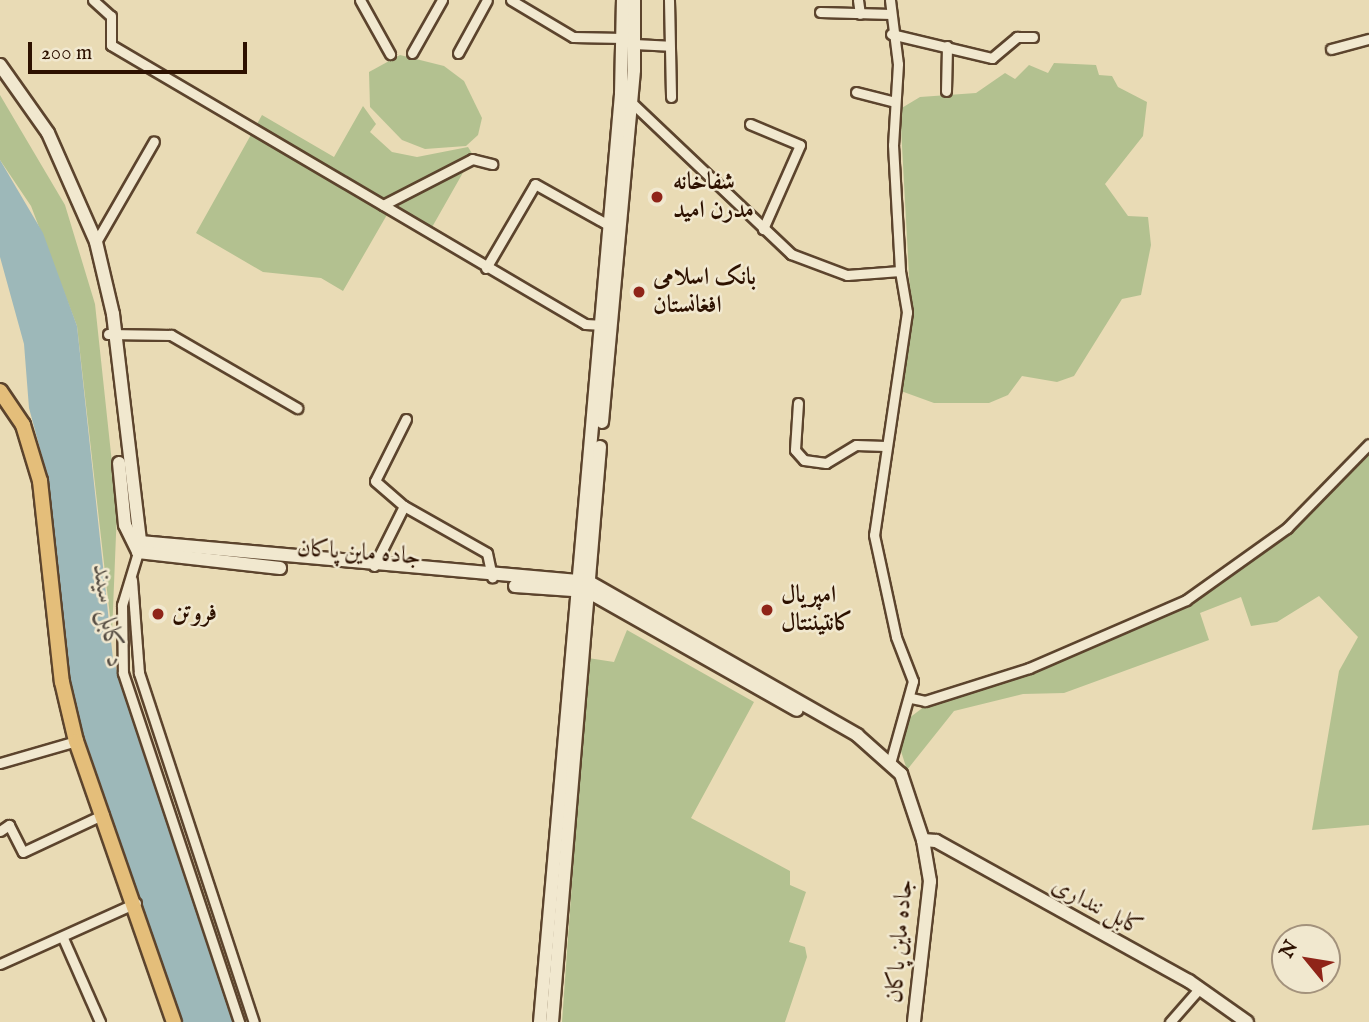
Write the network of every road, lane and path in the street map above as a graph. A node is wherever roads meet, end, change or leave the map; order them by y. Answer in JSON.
{"nodes":[{"id":1,"x":93,"y":0,"type":"edge"},
{"id":2,"x":360,"y":0,"type":"edge"},
{"id":3,"x":442,"y":0,"type":"edge"},
{"id":4,"x":487,"y":0,"type":"edge"},
{"id":5,"x":511,"y":0,"type":"edge"},
{"id":6,"x":624,"y":0,"type":"edge"},
{"id":7,"x":634,"y":0,"type":"edge"},
{"id":8,"x":669,"y":0,"type":"edge"},
{"id":9,"x":858,"y":0,"type":"edge"},
{"id":10,"x":890,"y":0,"type":"edge"},
{"id":11,"x":820,"y":12,"type":"dead end"},
{"id":12,"x":891,"y":13,"type":"junction"},
{"id":13,"x":860,"y":14,"type":"junction"},
{"id":14,"x":891,"y":34,"type":"junction"},
{"id":15,"x":1033,"y":37,"type":"dead end"},
{"id":16,"x":1369,"y":39,"type":"edge"},
{"id":17,"x":629,"y":41,"type":"junction"},
{"id":18,"x":669,"y":46,"type":"junction"},
{"id":19,"x":947,"y":46,"type":"junction"},
{"id":20,"x":1331,"y":49,"type":"dead end"},
{"id":21,"x":412,"y":53,"type":"dead end"},
{"id":22,"x":390,"y":54,"type":"dead end"},
{"id":23,"x":458,"y":54,"type":"dead end"},
{"id":24,"x":0,"y":65,"type":"edge"},
{"id":25,"x":0,"y":79,"type":"edge"},
{"id":26,"x":946,"y":91,"type":"dead end"},
{"id":27,"x":856,"y":92,"type":"dead end"},
{"id":28,"x":671,"y":97,"type":"dead end"},
{"id":29,"x":631,"y":102,"type":"junction"},
{"id":30,"x":895,"y":102,"type":"junction"},
{"id":31,"x":750,"y":124,"type":"dead end"},
{"id":32,"x":155,"y":141,"type":"dead end"},
{"id":33,"x":492,"y":164,"type":"dead end"},
{"id":34,"x":383,"y":205,"type":"junction"},
{"id":35,"x":610,"y":226,"type":"junction"},
{"id":36,"x":762,"y":229,"type":"junction"},
{"id":37,"x":96,"y":242,"type":"junction"},
{"id":38,"x":486,"y":268,"type":"junction"},
{"id":39,"x":900,"y":271,"type":"junction"},
{"id":40,"x":606,"y":325,"type":"junction"},
{"id":41,"x":112,"y":333,"type":"junction"},
{"id":42,"x":0,"y":391,"type":"edge"},
{"id":43,"x":798,"y":403,"type":"dead end"},
{"id":44,"x":298,"y":408,"type":"dead end"},
{"id":45,"x":406,"y":419,"type":"dead end"},
{"id":46,"x":1369,"y":444,"type":"edge"},
{"id":47,"x":885,"y":446,"type":"junction"},
{"id":48,"x":404,"y":506,"type":"junction"},
{"id":49,"x":139,"y":547,"type":"junction"},
{"id":50,"x":374,"y":567,"type":"junction"},
{"id":51,"x":492,"y":577,"type":"junction"},
{"id":52,"x":132,"y":580,"type":"junction"},
{"id":53,"x":583,"y":586,"type":"junction"},
{"id":54,"x":911,"y":698,"type":"junction"},
{"id":55,"x":76,"y":741,"type":"junction"},
{"id":56,"x":891,"y":760,"type":"junction"},
{"id":57,"x":0,"y":764,"type":"edge"},
{"id":58,"x":104,"y":814,"type":"junction"},
{"id":59,"x":0,"y":831,"type":"edge"},
{"id":60,"x":923,"y":841,"type":"junction"},
{"id":61,"x":136,"y":903,"type":"junction"},
{"id":62,"x":62,"y":938,"type":"junction"},
{"id":63,"x":0,"y":964,"type":"edge"},
{"id":64,"x":1199,"y":989,"type":"junction"},
{"id":65,"x":100,"y":1022,"type":"edge"},
{"id":66,"x":174,"y":1022,"type":"edge"},
{"id":67,"x":239,"y":1022,"type":"edge"},
{"id":68,"x":254,"y":1022,"type":"edge"},
{"id":69,"x":540,"y":1022,"type":"edge"},
{"id":70,"x":552,"y":1022,"type":"edge"},
{"id":71,"x":914,"y":1022,"type":"edge"},
{"id":72,"x":1170,"y":1022,"type":"edge"},
{"id":73,"x":1247,"y":1022,"type":"edge"}],
"edges":[{"from":1,"to":34,"type":"street"},
{"from":2,"to":22,"type":"street"},
{"from":3,"to":21,"type":"street"},
{"from":4,"to":23,"type":"street"},
{"from":5,"to":17,"type":"street"},
{"from":6,"to":17,"type":"main road"},
{"from":7,"to":17,"type":"main road"},
{"from":8,"to":18,"type":"street"},
{"from":9,"to":13,"type":"street"},
{"from":10,"to":12,"type":"street"},
{"from":11,"to":13,"type":"street"},
{"from":12,"to":13,"type":"street"},
{"from":12,"to":14,"type":"street"},
{"from":14,"to":19,"type":"street"},
{"from":14,"to":30,"type":"street"},
{"from":15,"to":19,"type":"street"},
{"from":16,"to":20,"type":"street"},
{"from":17,"to":18,"type":"street"},
{"from":17,"to":29,"type":"main road"},
{"from":17,"to":35,"type":"main road"},
{"from":18,"to":28,"type":"street"},
{"from":19,"to":26,"type":"street"},
{"from":24,"to":37,"type":"main road"},
{"from":25,"to":41,"type":"main road"},
{"from":27,"to":30,"type":"street"},
{"from":29,"to":36,"type":"street"},
{"from":29,"to":40,"type":"main road"},
{"from":30,"to":39,"type":"street"},
{"from":31,"to":36,"type":"street"},
{"from":32,"to":37,"type":"street"},
{"from":33,"to":34,"type":"street"},
{"from":34,"to":38,"type":"street"},
{"from":35,"to":38,"type":"street"},
{"from":35,"to":40,"type":"main road"},
{"from":36,"to":39,"type":"street"},
{"from":37,"to":41,"type":"main road"},
{"from":38,"to":40,"type":"street"},
{"from":39,"to":47,"type":"street"},
{"from":40,"to":53,"type":"main road"},
{"from":41,"to":44,"type":"street"},
{"from":41,"to":49,"type":"main road"},
{"from":42,"to":55,"type":"main road"},
{"from":43,"to":47,"type":"street"},
{"from":45,"to":48,"type":"street"},
{"from":46,"to":54,"type":"street"},
{"from":47,"to":54,"type":"street"},
{"from":48,"to":50,"type":"street"},
{"from":48,"to":51,"type":"street"},
{"from":49,"to":50,"type":"main road"},
{"from":49,"to":52,"type":"street"},
{"from":49,"to":53,"type":"main road","name":"جاده ماین پاکان"},
{"from":50,"to":51,"type":"main road"},
{"from":51,"to":53,"type":"main road"},
{"from":52,"to":67,"type":"street"},
{"from":52,"to":68,"type":"street"},
{"from":53,"to":56,"type":"main road","name":"جاده ماین پاکان"},
{"from":53,"to":69,"type":"main road"},
{"from":53,"to":70,"type":"main road"},
{"from":54,"to":56,"type":"street"},
{"from":55,"to":57,"type":"street"},
{"from":55,"to":58,"type":"main road"},
{"from":56,"to":60,"type":"main road","name":"جاده ماین پاکان"},
{"from":58,"to":59,"type":"street"},
{"from":58,"to":61,"type":"main road"},
{"from":60,"to":64,"type":"main road","name":"کابل ننداری"},
{"from":60,"to":71,"type":"main road","name":"جاده ماین پاکان"},
{"from":61,"to":62,"type":"street"},
{"from":61,"to":66,"type":"main road"},
{"from":62,"to":63,"type":"street"},
{"from":62,"to":65,"type":"street"},
{"from":64,"to":72,"type":"street"},
{"from":64,"to":73,"type":"main road","name":"کابل ننداری"}]}
